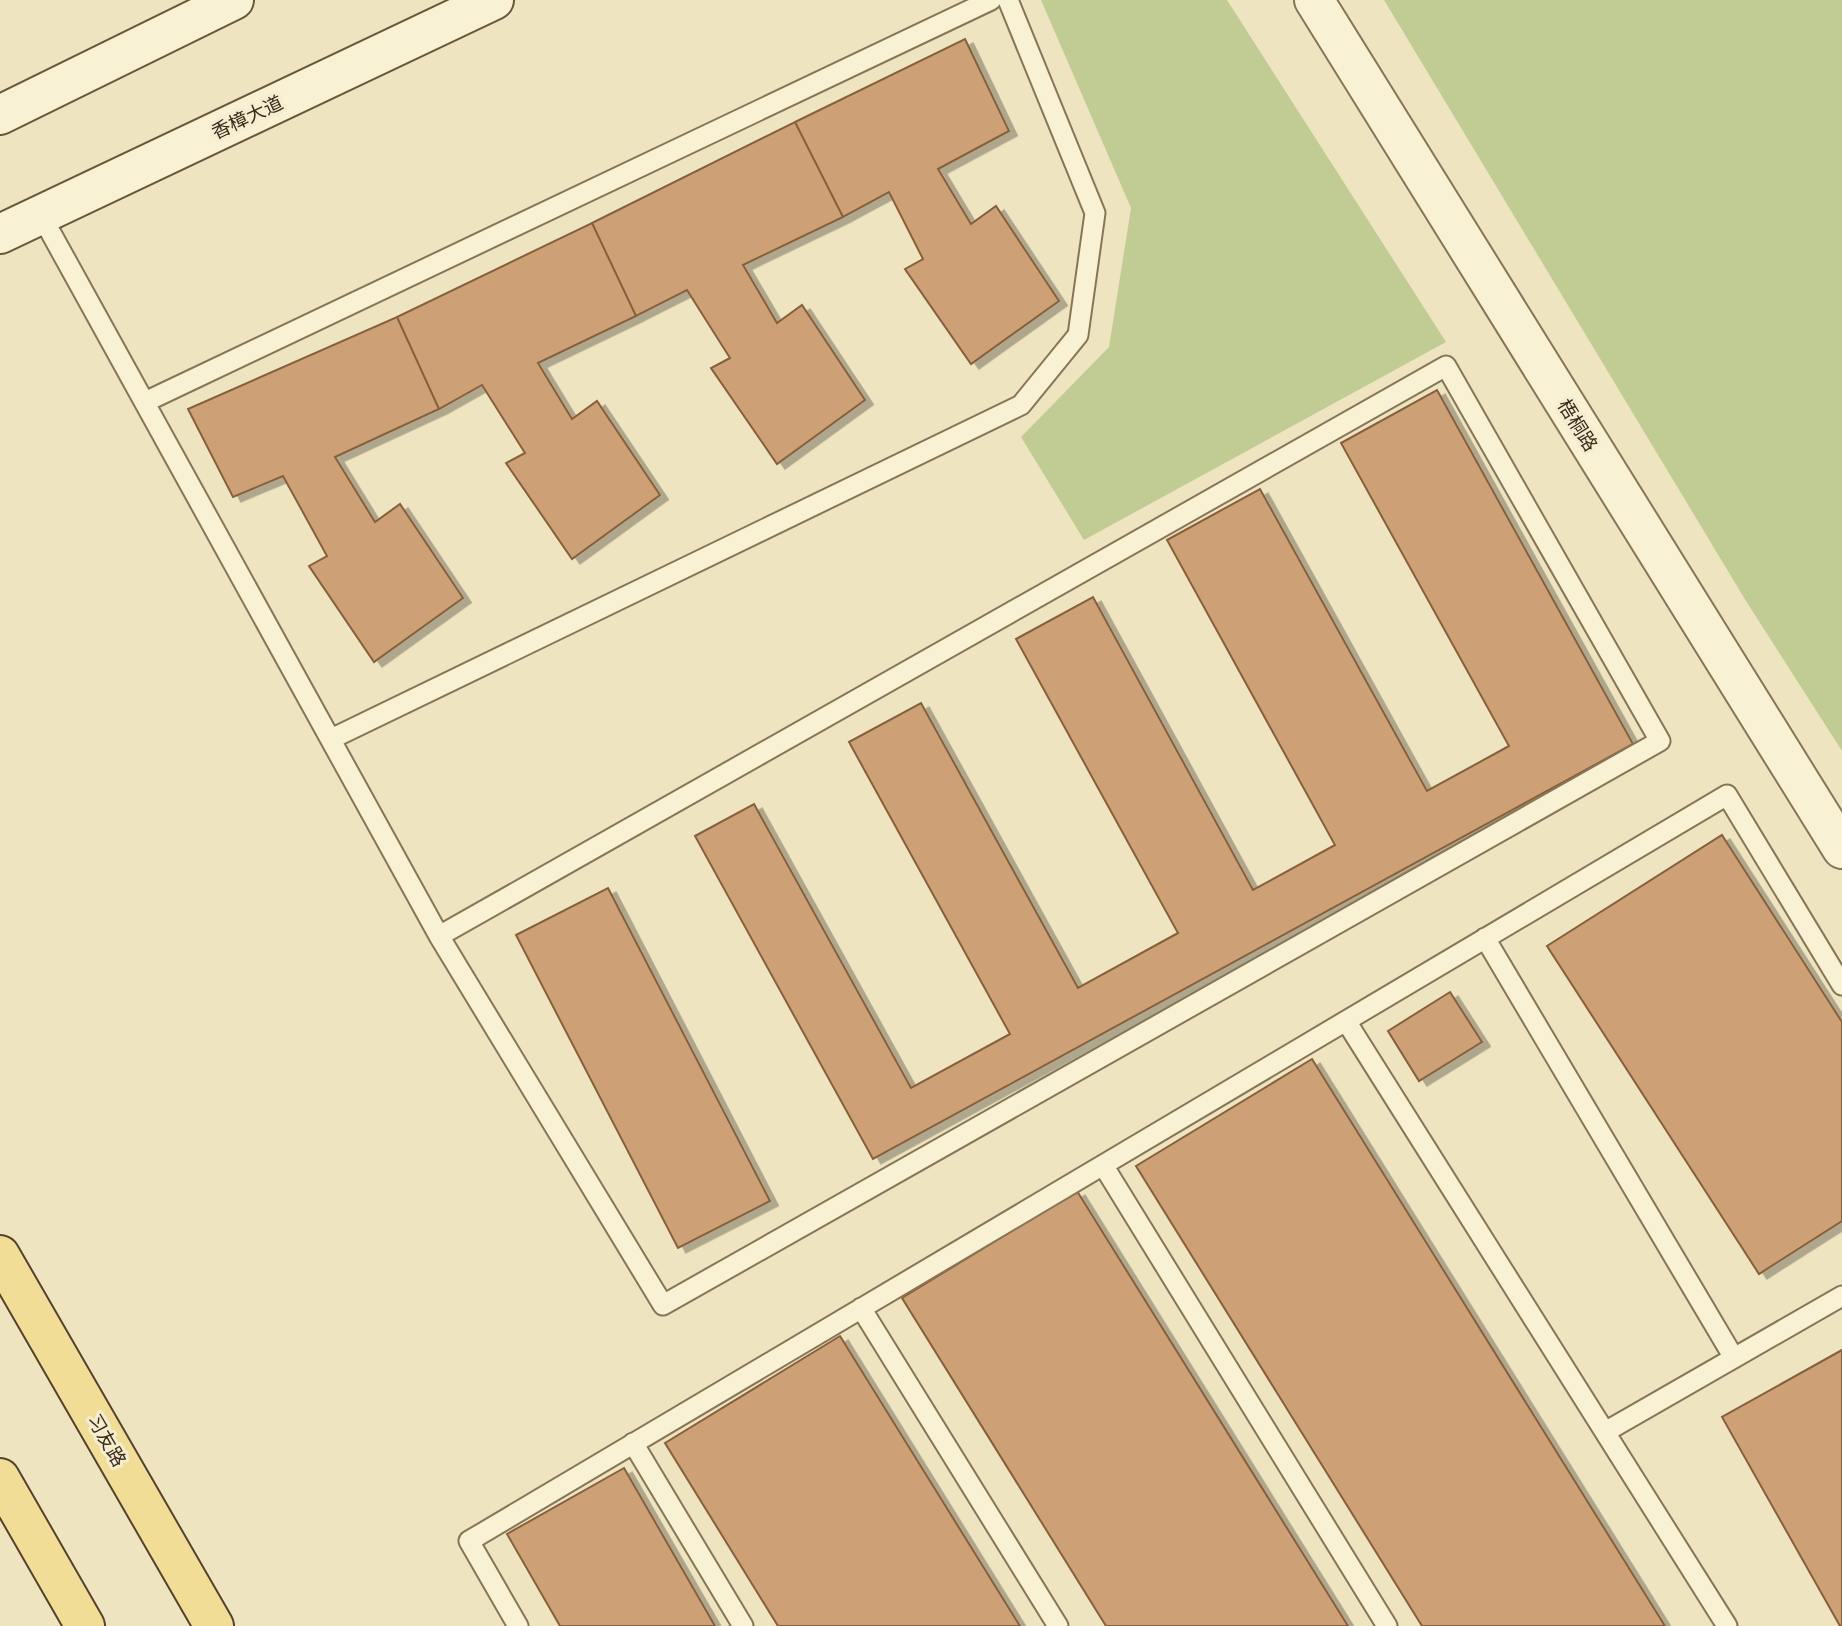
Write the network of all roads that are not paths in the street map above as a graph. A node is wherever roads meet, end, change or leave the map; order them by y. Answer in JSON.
{"nodes":[{"id":1,"x":234,"y":0,"type":"edge"},
{"id":2,"x":494,"y":0,"type":"edge"},
{"id":3,"x":991,"y":0,"type":"edge"},
{"id":4,"x":1008,"y":0,"type":"edge"},
{"id":5,"x":1314,"y":0,"type":"edge"},
{"id":6,"x":0,"y":116,"type":"edge"},
{"id":7,"x":41,"y":215,"type":"junction"},
{"id":8,"x":0,"y":234,"type":"edge"},
{"id":9,"x":145,"y":402,"type":"junction"},
{"id":10,"x":331,"y":738,"type":"junction"},
{"id":11,"x":1842,"y":849,"type":"edge"},
{"id":12,"x":439,"y":936,"type":"junction"},
{"id":13,"x":1485,"y":939,"type":"junction"},
{"id":14,"x":1842,"y":985,"type":"edge"},
{"id":15,"x":1346,"y":1021,"type":"junction"},
{"id":16,"x":1103,"y":1165,"type":"junction"},
{"id":17,"x":0,"y":1255,"type":"edge"},
{"id":18,"x":1842,"y":1296,"type":"edge"},
{"id":19,"x":861,"y":1308,"type":"junction"},
{"id":20,"x":1734,"y":1358,"type":"junction"},
{"id":21,"x":1605,"y":1432,"type":"junction"},
{"id":22,"x":633,"y":1443,"type":"junction"},
{"id":23,"x":0,"y":1478,"type":"edge"},
{"id":24,"x":85,"y":1626,"type":"edge"},
{"id":25,"x":214,"y":1626,"type":"edge"},
{"id":26,"x":518,"y":1626,"type":"edge"},
{"id":27,"x":743,"y":1626,"type":"edge"},
{"id":28,"x":1058,"y":1626,"type":"edge"},
{"id":29,"x":1387,"y":1626,"type":"edge"},
{"id":30,"x":1727,"y":1626,"type":"edge"}],
"edges":[{"from":1,"to":6,"type":"street"},
{"from":2,"to":7,"type":"street","name":"香樟大道"},
{"from":3,"to":9,"type":"lane"},
{"from":4,"to":10,"type":"lane"},
{"from":5,"to":11,"type":"street","name":"梧桐路"},
{"from":7,"to":8,"type":"street","name":"香樟大道"},
{"from":7,"to":9,"type":"lane"},
{"from":9,"to":10,"type":"lane"},
{"from":10,"to":12,"type":"lane"},
{"from":12,"to":12,"type":"lane"},
{"from":13,"to":14,"type":"lane"},
{"from":13,"to":15,"type":"lane"},
{"from":13,"to":20,"type":"lane"},
{"from":15,"to":16,"type":"lane"},
{"from":15,"to":21,"type":"lane"},
{"from":16,"to":19,"type":"lane"},
{"from":16,"to":29,"type":"lane"},
{"from":17,"to":25,"type":"main road","name":"习友路"},
{"from":18,"to":20,"type":"lane"},
{"from":19,"to":22,"type":"lane"},
{"from":19,"to":28,"type":"lane"},
{"from":20,"to":21,"type":"lane"},
{"from":21,"to":30,"type":"lane"},
{"from":22,"to":26,"type":"lane"},
{"from":22,"to":27,"type":"lane"},
{"from":23,"to":24,"type":"main road"}]}
